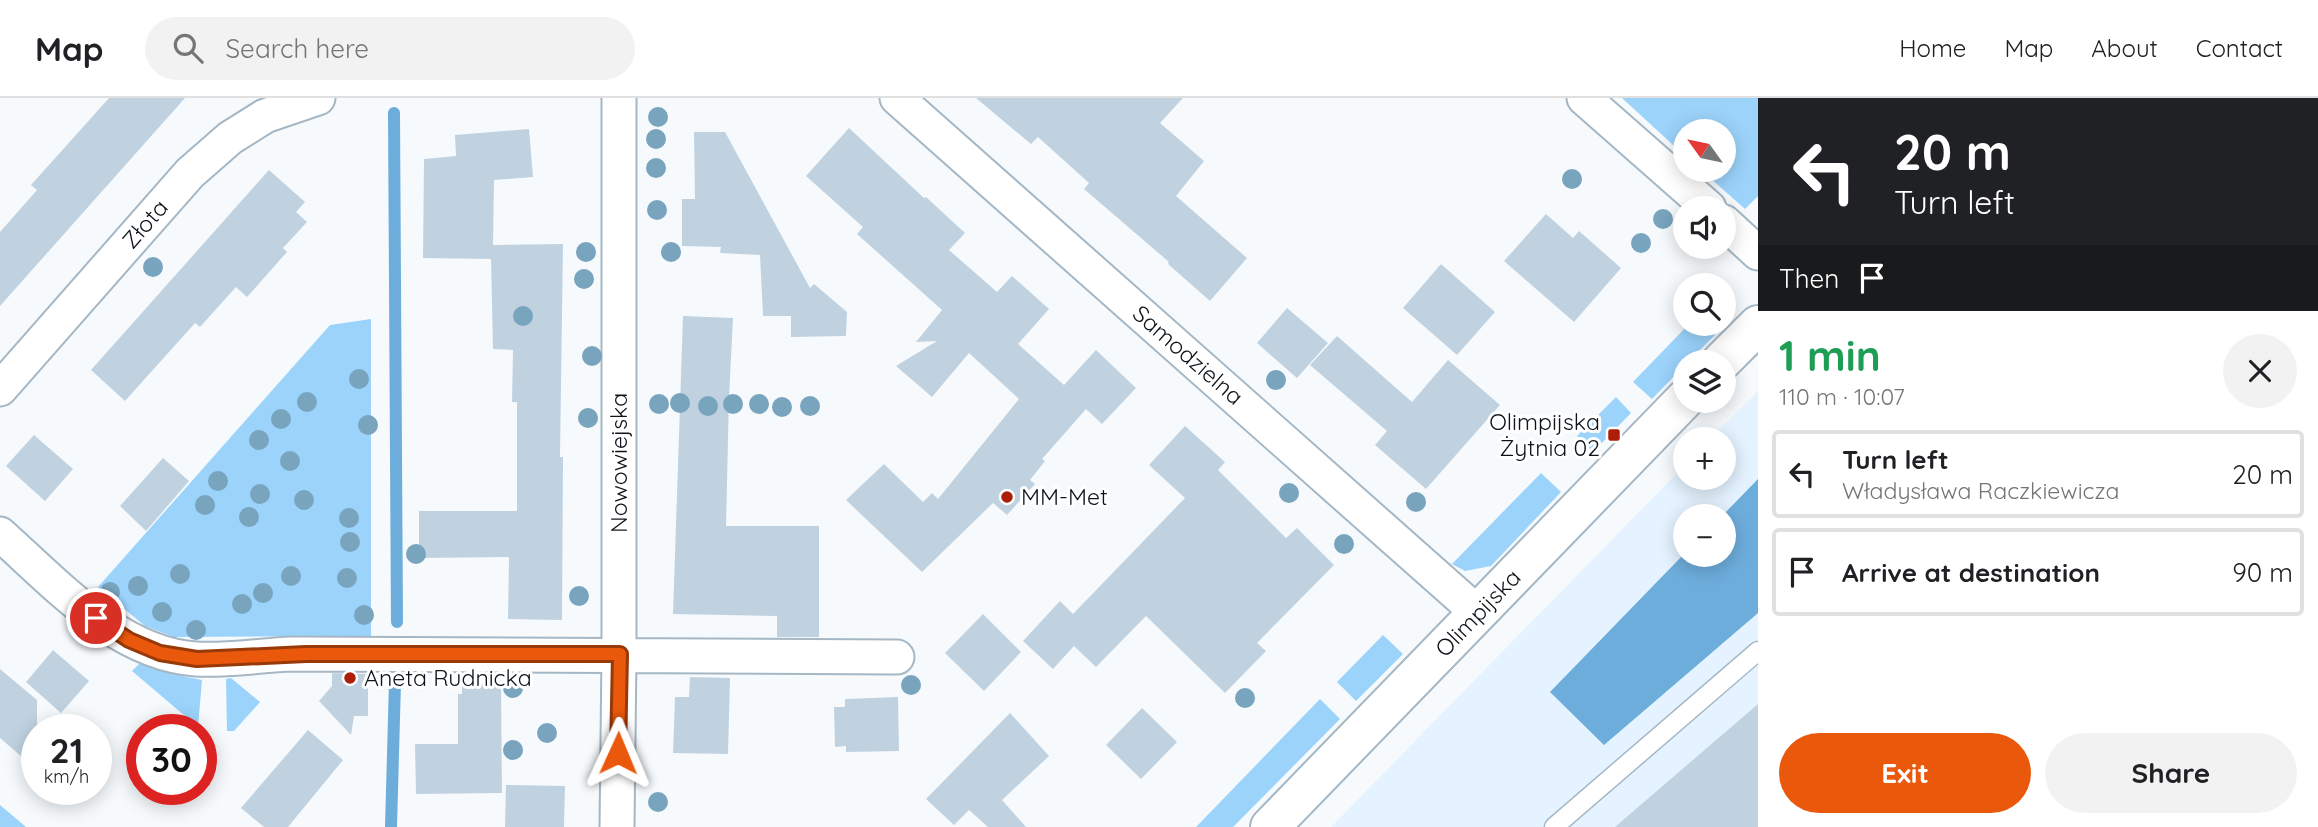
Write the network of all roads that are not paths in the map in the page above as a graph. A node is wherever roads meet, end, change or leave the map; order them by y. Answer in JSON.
{"nodes":[{"id":1,"x":318,"y":98,"type":"edge"},
{"id":2,"x":619,"y":98,"type":"edge"},
{"id":3,"x":897,"y":98,"type":"edge"},
{"id":4,"x":1584,"y":98,"type":"edge"},
{"id":5,"x":1695,"y":196,"type":"edge"},
{"id":6,"x":1736,"y":233,"type":"edge"},
{"id":7,"x":1758,"y":253,"type":"edge"},
{"id":8,"x":1758,"y":325,"type":"edge"},
{"id":9,"x":1733,"y":350,"type":"edge"},
{"id":10,"x":0,"y":389,"type":"edge"},
{"id":11,"x":1673,"y":411,"type":"edge"},
{"id":12,"x":0,"y":534,"type":"edge"},
{"id":13,"x":1478,"y":613,"type":"junction"},
{"id":14,"x":1758,"y":651,"type":"edge"},
{"id":15,"x":620,"y":654,"type":"junction"},
{"id":16,"x":897,"y":657,"type":"dead end"},
{"id":17,"x":617,"y":827,"type":"edge"},
{"id":18,"x":1270,"y":827,"type":"edge"},
{"id":19,"x":1553,"y":827,"type":"edge"}],
"edges":[{"from":1,"to":10,"type":"street","name":"Złota"},
{"from":2,"to":15,"type":"street","name":"Nowowiejska"},
{"from":3,"to":13,"type":"street","name":"Samodzielna"},
{"from":4,"to":5,"type":"street"},
{"from":6,"to":7,"type":"street"},
{"from":8,"to":9,"type":"street"},
{"from":11,"to":13,"type":"street","name":"Olimpijska"},
{"from":12,"to":15,"type":"street"},
{"from":13,"to":18,"type":"street","name":"Olimpijska"},
{"from":14,"to":19,"type":"lane"},
{"from":15,"to":16,"type":"street"},
{"from":15,"to":17,"type":"street","name":"Nowowiejska"}]}
